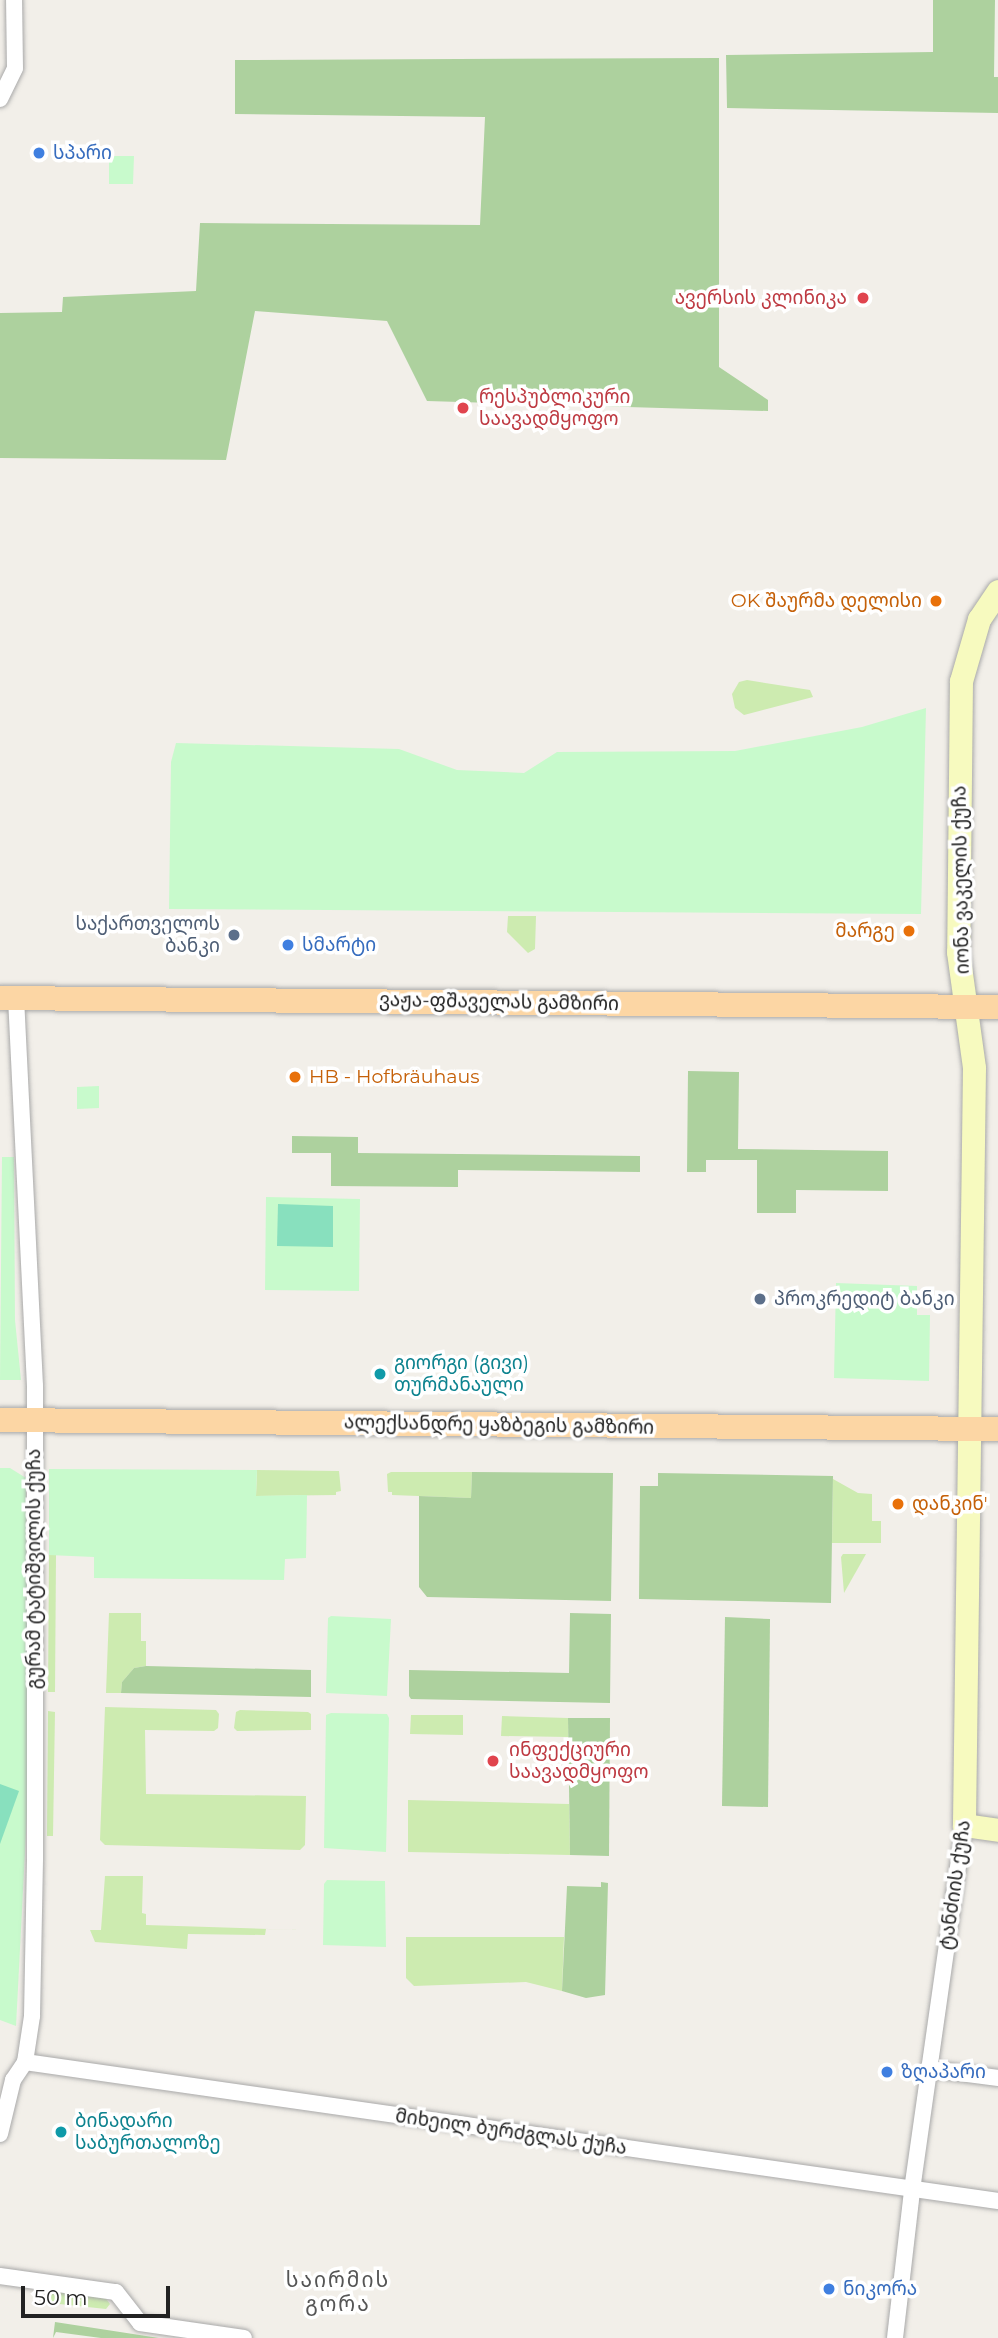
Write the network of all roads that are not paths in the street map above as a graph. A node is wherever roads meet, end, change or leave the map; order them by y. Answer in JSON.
{"nodes":[{"id":1,"x":14,"y":0,"type":"edge"},
{"id":2,"x":0,"y":99,"type":"edge"},
{"id":3,"x":998,"y":591,"type":"edge"},
{"id":4,"x":8,"y":998,"type":"edge"},
{"id":5,"x":966,"y":1007,"type":"junction"},
{"id":6,"x":998,"y":1007,"type":"edge"},
{"id":7,"x":0,"y":1420,"type":"edge"},
{"id":8,"x":35,"y":1421,"type":"junction"},
{"id":9,"x":971,"y":1429,"type":"junction"},
{"id":10,"x":998,"y":1429,"type":"edge"},
{"id":11,"x":964,"y":1825,"type":"junction"},
{"id":12,"x":998,"y":1830,"type":"edge"},
{"id":13,"x":24,"y":2062,"type":"junction"},
{"id":14,"x":929,"y":2069,"type":"junction"},
{"id":15,"x":998,"y":2078,"type":"edge"},
{"id":16,"x":0,"y":2134,"type":"edge"},
{"id":17,"x":912,"y":2190,"type":"junction"},
{"id":18,"x":998,"y":2202,"type":"edge"},
{"id":19,"x":0,"y":2276,"type":"edge"},
{"id":20,"x":244,"y":2338,"type":"edge"},
{"id":21,"x":895,"y":2338,"type":"edge"}],
"edges":[{"from":1,"to":2,"type":"street"},
{"from":3,"to":5,"type":"main road","name":"იონა ვაკელის ქუჩა"},
{"from":4,"to":5,"type":"main road","name":"ვაჟა-ფშაველას გამზირი"},
{"from":4,"to":8,"type":"street","name":"გურამ ტატიშვილის ქუჩა"},
{"from":5,"to":6,"type":"main road","name":"ვაჟა-ფშაველას გამზირი"},
{"from":5,"to":9,"type":"main road","name":"იონა ვაკელის ქუჩა"},
{"from":7,"to":8,"type":"main road","name":"ალექსანდრე ყაზბეგის გამზირი"},
{"from":8,"to":9,"type":"main road","name":"ალექსანდრე ყაზბეგის გამზირი"},
{"from":8,"to":13,"type":"street","name":"გურამ ტატიშვილის ქუჩა"},
{"from":9,"to":10,"type":"main road","name":"ალექსანდრე ყაზბეგის გამზირი"},
{"from":9,"to":11,"type":"main road","name":"ტანძიის ქუჩა"},
{"from":11,"to":12,"type":"main road"},
{"from":11,"to":14,"type":"street","name":"ტანძიის ქუჩა"},
{"from":13,"to":16,"type":"street","name":"გურამ ტატიშვილის ქუჩა"},
{"from":13,"to":17,"type":"street","name":"მიხეილ ბურძგლას ქუჩა"},
{"from":14,"to":15,"type":"street"},
{"from":14,"to":17,"type":"street","name":"ტანძიის ქუჩა"},
{"from":17,"to":18,"type":"street","name":"მიხეილ ბურძგლას ქუჩა"},
{"from":17,"to":21,"type":"street","name":"ტანძიის ქუჩა"},
{"from":19,"to":20,"type":"street"}]}
